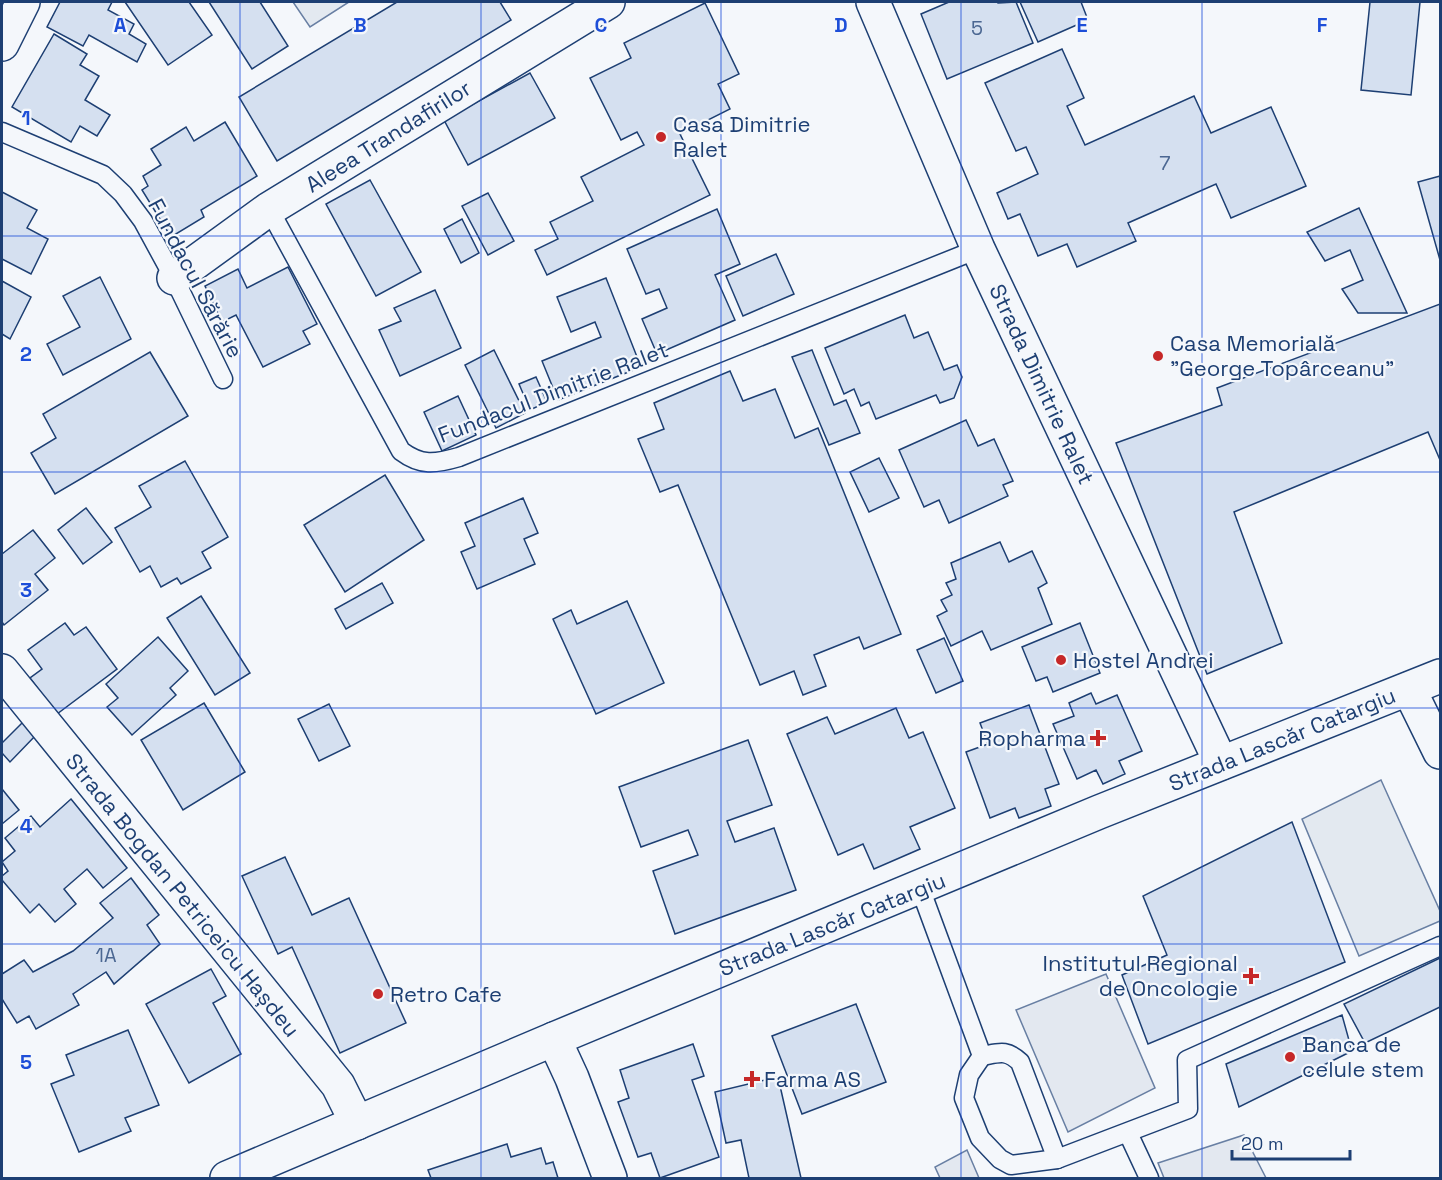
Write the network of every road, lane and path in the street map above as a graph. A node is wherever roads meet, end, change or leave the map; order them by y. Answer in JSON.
{"nodes":[{"id":1,"x":23,"y":2,"type":"edge"},
{"id":2,"x":608,"y":2,"type":"edge"},
{"id":3,"x":873,"y":2,"type":"edge"},
{"id":4,"x":2,"y":44,"type":"edge"},
{"id":5,"x":2,"y":132,"type":"edge"},
{"id":6,"x":269,"y":209,"type":"junction"},
{"id":7,"x":978,"y":249,"type":"junction"},
{"id":8,"x":174,"y":279,"type":"junction"},
{"id":9,"x":223,"y":379,"type":"dead end"},
{"id":10,"x":2,"y":671,"type":"edge"},
{"id":11,"x":1440,"y":676,"type":"edge"},
{"id":12,"x":1409,"y":689,"type":"junction"},
{"id":13,"x":1440,"y":752,"type":"edge"},
{"id":14,"x":1221,"y":763,"type":"junction"},
{"id":15,"x":920,"y":888,"type":"junction"},
{"id":16,"x":1440,"y":946,"type":"edge"},
{"id":17,"x":554,"y":1039,"type":"junction"},
{"id":18,"x":982,"y":1056,"type":"junction"},
{"id":19,"x":357,"y":1123,"type":"junction"},
{"id":20,"x":1128,"y":1133,"type":"junction"},
{"id":21,"x":1057,"y":1159,"type":"junction"},
{"id":22,"x":227,"y":1179,"type":"edge"},
{"id":23,"x":610,"y":1179,"type":"edge"},
{"id":24,"x":1149,"y":1179,"type":"edge"}],
"edges":[{"from":1,"to":4,"type":"street"},
{"from":2,"to":6,"type":"street","name":"Aleea Trandafirilor"},
{"from":3,"to":7,"type":"street","name":"Strada Dimitrie Ralet"},
{"from":5,"to":8,"type":"lane","name":"Fundacul Sărărie"},
{"from":6,"to":7,"type":"lane","name":"Fundacul Dimitrie Ralet"},
{"from":6,"to":8,"type":"street","name":"Aleea Trandafirilor"},
{"from":7,"to":14,"type":"street","name":"Strada Dimitrie Ralet"},
{"from":8,"to":9,"type":"lane","name":"Fundacul Sărărie"},
{"from":10,"to":19,"type":"street","name":"Strada Bogdan Petriceicu Hașdeu"},
{"from":11,"to":12,"type":"street","name":"Strada Lascăr Catargiu"},
{"from":12,"to":13,"type":"street"},
{"from":12,"to":14,"type":"street","name":"Strada Lascăr Catargiu"},
{"from":14,"to":15,"type":"street","name":"Strada Lascăr Catargiu"},
{"from":15,"to":17,"type":"street","name":"Strada Lascăr Catargiu"},
{"from":15,"to":18,"type":"lane"},
{"from":16,"to":20,"type":"lane"},
{"from":17,"to":19,"type":"street","name":"Strada Lascăr Catargiu"},
{"from":17,"to":23,"type":"street"},
{"from":18,"to":21,"type":"lane"},
{"from":18,"to":21,"type":"lane"},
{"from":19,"to":22,"type":"street","name":"Strada Lascăr Catargiu"},
{"from":20,"to":21,"type":"lane"},
{"from":20,"to":24,"type":"lane"}]}
